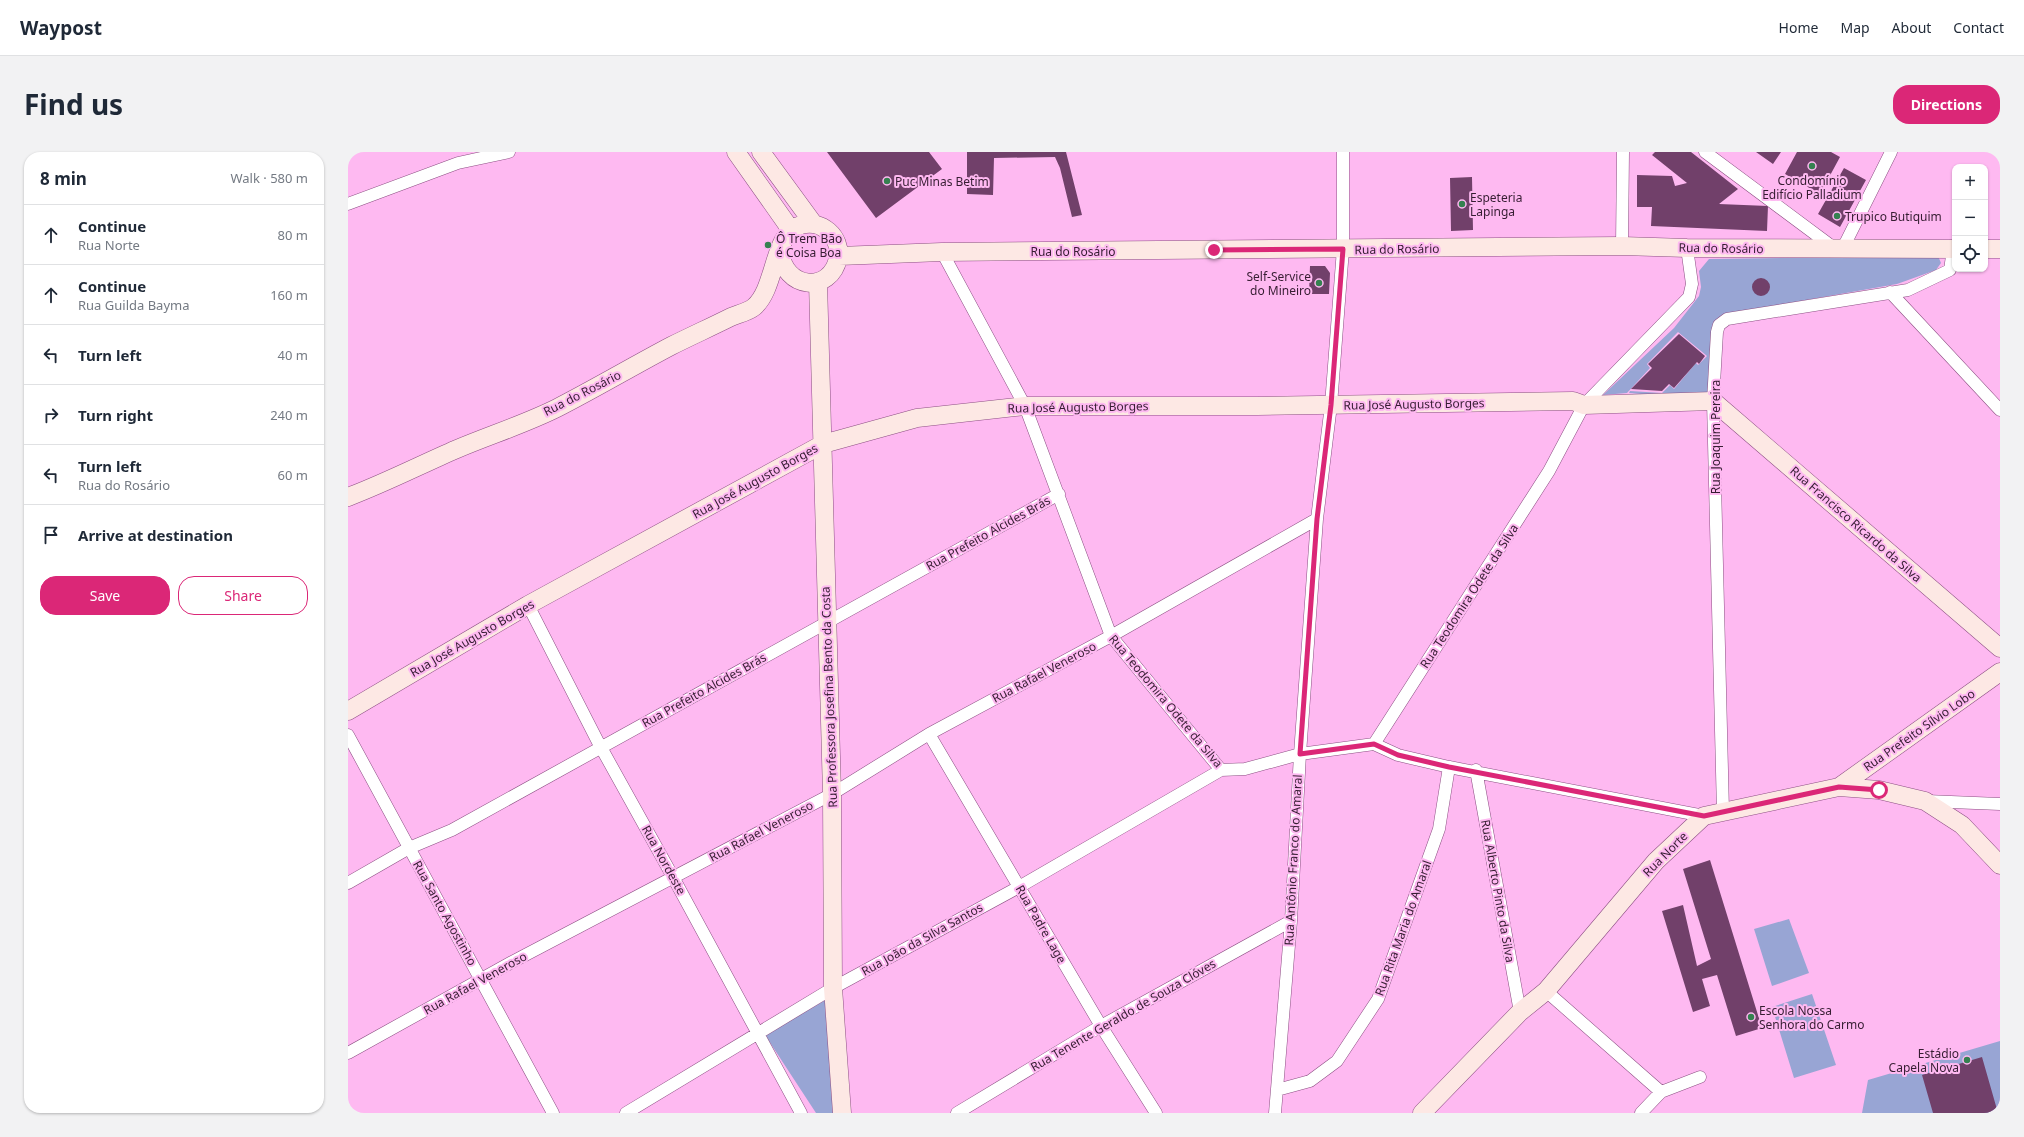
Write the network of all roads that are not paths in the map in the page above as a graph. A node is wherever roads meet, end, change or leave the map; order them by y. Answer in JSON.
{"nodes":[{"id":1,"x":509,"y":152,"type":"edge"},
{"id":2,"x":736,"y":152,"type":"edge"},
{"id":3,"x":761,"y":152,"type":"edge"},
{"id":4,"x":1343,"y":152,"type":"edge"},
{"id":5,"x":1623,"y":152,"type":"edge"},
{"id":6,"x":1705,"y":152,"type":"edge"},
{"id":7,"x":1891,"y":152,"type":"edge"},
{"id":8,"x":348,"y":204,"type":"edge"},
{"id":9,"x":813,"y":223,"type":"junction"},
{"id":10,"x":791,"y":230,"type":"junction"},
{"id":11,"x":1622,"y":246,"type":"junction"},
{"id":12,"x":1687,"y":248,"type":"junction"},
{"id":13,"x":1343,"y":249,"type":"junction"},
{"id":14,"x":1952,"y":249,"type":"edge"},
{"id":15,"x":1988,"y":249,"type":"edge"},
{"id":16,"x":2000,"y":249,"type":"edge"},
{"id":17,"x":780,"y":250,"type":"junction"},
{"id":18,"x":1838,"y":250,"type":"junction"},
{"id":19,"x":942,"y":252,"type":"junction"},
{"id":20,"x":839,"y":256,"type":"junction"},
{"id":21,"x":1952,"y":260,"type":"edge"},
{"id":22,"x":818,"y":282,"type":"junction"},
{"id":23,"x":1890,"y":292,"type":"junction"},
{"id":24,"x":1713,"y":401,"type":"junction"},
{"id":25,"x":1331,"y":405,"type":"junction"},
{"id":26,"x":1584,"y":405,"type":"junction"},
{"id":27,"x":1025,"y":406,"type":"junction"},
{"id":28,"x":2000,"y":410,"type":"edge"},
{"id":29,"x":823,"y":444,"type":"junction"},
{"id":30,"x":1059,"y":494,"type":"junction"},
{"id":31,"x":348,"y":497,"type":"edge"},
{"id":32,"x":1317,"y":519,"type":"junction"},
{"id":33,"x":528,"y":605,"type":"junction"},
{"id":34,"x":827,"y":622,"type":"junction"},
{"id":35,"x":1111,"y":636,"type":"junction"},
{"id":36,"x":2000,"y":648,"type":"edge"},
{"id":37,"x":2000,"y":672,"type":"edge"},
{"id":38,"x":348,"y":711,"type":"edge"},
{"id":39,"x":929,"y":734,"type":"junction"},
{"id":40,"x":348,"y":735,"type":"edge"},
{"id":41,"x":1374,"y":744,"type":"junction"},
{"id":42,"x":601,"y":747,"type":"junction"},
{"id":43,"x":1300,"y":754,"type":"junction"},
{"id":44,"x":1449,"y":767,"type":"junction"},
{"id":45,"x":1222,"y":770,"type":"junction"},
{"id":46,"x":1476,"y":770,"type":"junction"},
{"id":47,"x":1839,"y":787,"type":"junction"},
{"id":48,"x":832,"y":794,"type":"junction"},
{"id":49,"x":1925,"y":801,"type":"junction"},
{"id":50,"x":2000,"y":804,"type":"edge"},
{"id":51,"x":1723,"y":812,"type":"junction"},
{"id":52,"x":1704,"y":816,"type":"junction"},
{"id":53,"x":409,"y":848,"type":"junction"},
{"id":54,"x":2000,"y":865,"type":"edge"},
{"id":55,"x":674,"y":877,"type":"junction"},
{"id":56,"x":348,"y":883,"type":"edge"},
{"id":57,"x":1019,"y":887,"type":"junction"},
{"id":58,"x":1290,"y":921,"type":"junction"},
{"id":59,"x":482,"y":980,"type":"junction"},
{"id":60,"x":833,"y":988,"type":"junction"},
{"id":61,"x":1546,"y":991,"type":"junction"},
{"id":62,"x":1520,"y":1012,"type":"junction"},
{"id":63,"x":1101,"y":1026,"type":"junction"},
{"id":64,"x":759,"y":1033,"type":"junction"},
{"id":65,"x":348,"y":1053,"type":"edge"},
{"id":66,"x":1700,"y":1077,"type":"dead end"},
{"id":67,"x":1277,"y":1090,"type":"junction"},
{"id":68,"x":1661,"y":1092,"type":"junction"},
{"id":69,"x":553,"y":1113,"type":"edge"},
{"id":70,"x":626,"y":1113,"type":"edge"},
{"id":71,"x":801,"y":1113,"type":"edge"},
{"id":72,"x":842,"y":1113,"type":"edge"},
{"id":73,"x":957,"y":1113,"type":"edge"},
{"id":74,"x":1156,"y":1113,"type":"edge"},
{"id":75,"x":1274,"y":1113,"type":"edge"},
{"id":76,"x":1422,"y":1113,"type":"edge"},
{"id":77,"x":1641,"y":1113,"type":"edge"}],
"edges":[{"from":1,"to":8,"type":"street"},
{"from":2,"to":10,"type":"street"},
{"from":3,"to":9,"type":"street"},
{"from":4,"to":13,"type":"street","name":"Rua Antônio Franco do Amaral"},
{"from":5,"to":11,"type":"street"},
{"from":6,"to":18,"type":"street"},
{"from":7,"to":18,"type":"street"},
{"from":9,"to":10,"type":"street"},
{"from":9,"to":20,"type":"street"},
{"from":10,"to":17,"type":"street"},
{"from":11,"to":12,"type":"street","name":"Rua do Rosário"},
{"from":11,"to":13,"type":"street","name":"Rua do Rosário"},
{"from":12,"to":18,"type":"street","name":"Rua do Rosário"},
{"from":12,"to":26,"type":"street","name":"Rua Teodomira Odete da Silva"},
{"from":13,"to":19,"type":"street","name":"Rua do Rosário"},
{"from":13,"to":25,"type":"street","name":"Rua Antônio Franco do Amaral"},
{"from":14,"to":18,"type":"street","name":"Rua do Rosário"},
{"from":15,"to":16,"type":"street"},
{"from":17,"to":22,"type":"street"},
{"from":17,"to":31,"type":"street","name":"Rua do Rosário"},
{"from":19,"to":20,"type":"street","name":"Rua do Rosário"},
{"from":19,"to":27,"type":"street","name":"Rua Teodomira Odete da Silva"},
{"from":20,"to":22,"type":"street"},
{"from":21,"to":23,"type":"street","name":"Rua Joaquim Pereira"},
{"from":22,"to":29,"type":"street","name":"Rua Professora Josefina Bento da Costa"},
{"from":23,"to":24,"type":"street","name":"Rua Joaquim Pereira"},
{"from":23,"to":28,"type":"street"},
{"from":24,"to":26,"type":"street","name":"Rua José Augusto Borges"},
{"from":24,"to":36,"type":"street","name":"Rua Francisco Ricardo da Silva"},
{"from":24,"to":51,"type":"street","name":"Rua Joaquim Pereira"},
{"from":25,"to":26,"type":"street","name":"Rua José Augusto Borges"},
{"from":25,"to":27,"type":"street","name":"Rua José Augusto Borges"},
{"from":25,"to":32,"type":"street","name":"Rua Antônio Franco do Amaral"},
{"from":26,"to":41,"type":"street","name":"Rua Teodomira Odete da Silva"},
{"from":27,"to":29,"type":"street","name":"Rua José Augusto Borges"},
{"from":27,"to":30,"type":"street","name":"Rua Teodomira Odete da Silva"},
{"from":29,"to":33,"type":"street","name":"Rua José Augusto Borges"},
{"from":29,"to":34,"type":"street","name":"Rua Professora Josefina Bento da Costa"},
{"from":30,"to":34,"type":"street","name":"Rua Prefeito Alcides Brás"},
{"from":30,"to":35,"type":"street","name":"Rua Teodomira Odete da Silva"},
{"from":32,"to":35,"type":"street","name":"Rua Rafael Veneroso"},
{"from":32,"to":43,"type":"street","name":"Rua Antônio Franco do Amaral"},
{"from":33,"to":38,"type":"street","name":"Rua José Augusto Borges"},
{"from":33,"to":42,"type":"street","name":"Rua Nordeste"},
{"from":34,"to":42,"type":"street","name":"Rua Prefeito Alcides Brás"},
{"from":34,"to":48,"type":"street","name":"Rua Professora Josefina Bento da Costa"},
{"from":35,"to":39,"type":"street","name":"Rua Rafael Veneroso"},
{"from":35,"to":45,"type":"street","name":"Rua Teodomira Odete da Silva"},
{"from":37,"to":47,"type":"street","name":"Rua Prefeito Sílvio Lobo"},
{"from":39,"to":48,"type":"street","name":"Rua Rafael Veneroso"},
{"from":39,"to":57,"type":"street","name":"Rua Padre Lage"},
{"from":40,"to":53,"type":"street","name":"Rua Santo Agostinho"},
{"from":41,"to":43,"type":"street","name":"Rua Teodomira Odete da Silva"},
{"from":41,"to":44,"type":"street"},
{"from":42,"to":53,"type":"street","name":"Rua Prefeito Alcides Brás"},
{"from":42,"to":55,"type":"street","name":"Rua Nordeste"},
{"from":43,"to":45,"type":"street","name":"Rua Teodomira Odete da Silva"},
{"from":43,"to":58,"type":"street","name":"Rua Antônio Franco do Amaral"},
{"from":44,"to":46,"type":"street"},
{"from":44,"to":67,"type":"street","name":"Rua Rita Maria do Amaral"},
{"from":45,"to":57,"type":"street","name":"Rua João da Silva Santos"},
{"from":46,"to":52,"type":"street"},
{"from":46,"to":62,"type":"street","name":"Rua Alberto Pinto da Silva"},
{"from":47,"to":49,"type":"street"},
{"from":47,"to":51,"type":"street"},
{"from":48,"to":55,"type":"street","name":"Rua Rafael Veneroso"},
{"from":48,"to":60,"type":"street","name":"Rua Professora Josefina Bento da Costa"},
{"from":49,"to":50,"type":"street"},
{"from":49,"to":54,"type":"street"},
{"from":51,"to":52,"type":"street"},
{"from":52,"to":61,"type":"street","name":"Rua Norte"},
{"from":53,"to":56,"type":"street","name":"Rua Prefeito Alcides Brás"},
{"from":53,"to":59,"type":"street","name":"Rua Santo Agostinho"},
{"from":55,"to":59,"type":"street","name":"Rua Rafael Veneroso"},
{"from":55,"to":64,"type":"street","name":"Rua Nordeste"},
{"from":57,"to":60,"type":"street","name":"Rua João da Silva Santos"},
{"from":57,"to":63,"type":"street","name":"Rua Padre Lage"},
{"from":58,"to":63,"type":"street","name":"Rua Tenente Geraldo de Souza Clóves"},
{"from":58,"to":67,"type":"street","name":"Rua Antônio Franco do Amaral"},
{"from":59,"to":65,"type":"street","name":"Rua Rafael Veneroso"},
{"from":59,"to":69,"type":"street","name":"Rua Santo Agostinho"},
{"from":60,"to":64,"type":"street","name":"Rua João da Silva Santos"},
{"from":60,"to":72,"type":"street","name":"Rua Professora Josefina Bento da Costa"},
{"from":61,"to":62,"type":"street","name":"Rua Norte"},
{"from":61,"to":68,"type":"street"},
{"from":62,"to":76,"type":"street","name":"Rua Norte"},
{"from":63,"to":73,"type":"street","name":"Rua Tenente Geraldo de Souza Clóves"},
{"from":63,"to":74,"type":"street","name":"Rua Padre Lage"},
{"from":64,"to":70,"type":"street","name":"Rua João da Silva Santos"},
{"from":64,"to":71,"type":"street","name":"Rua Nordeste"},
{"from":66,"to":68,"type":"street"},
{"from":67,"to":75,"type":"street","name":"Rua Antônio Franco do Amaral"},
{"from":68,"to":77,"type":"street"}]}
